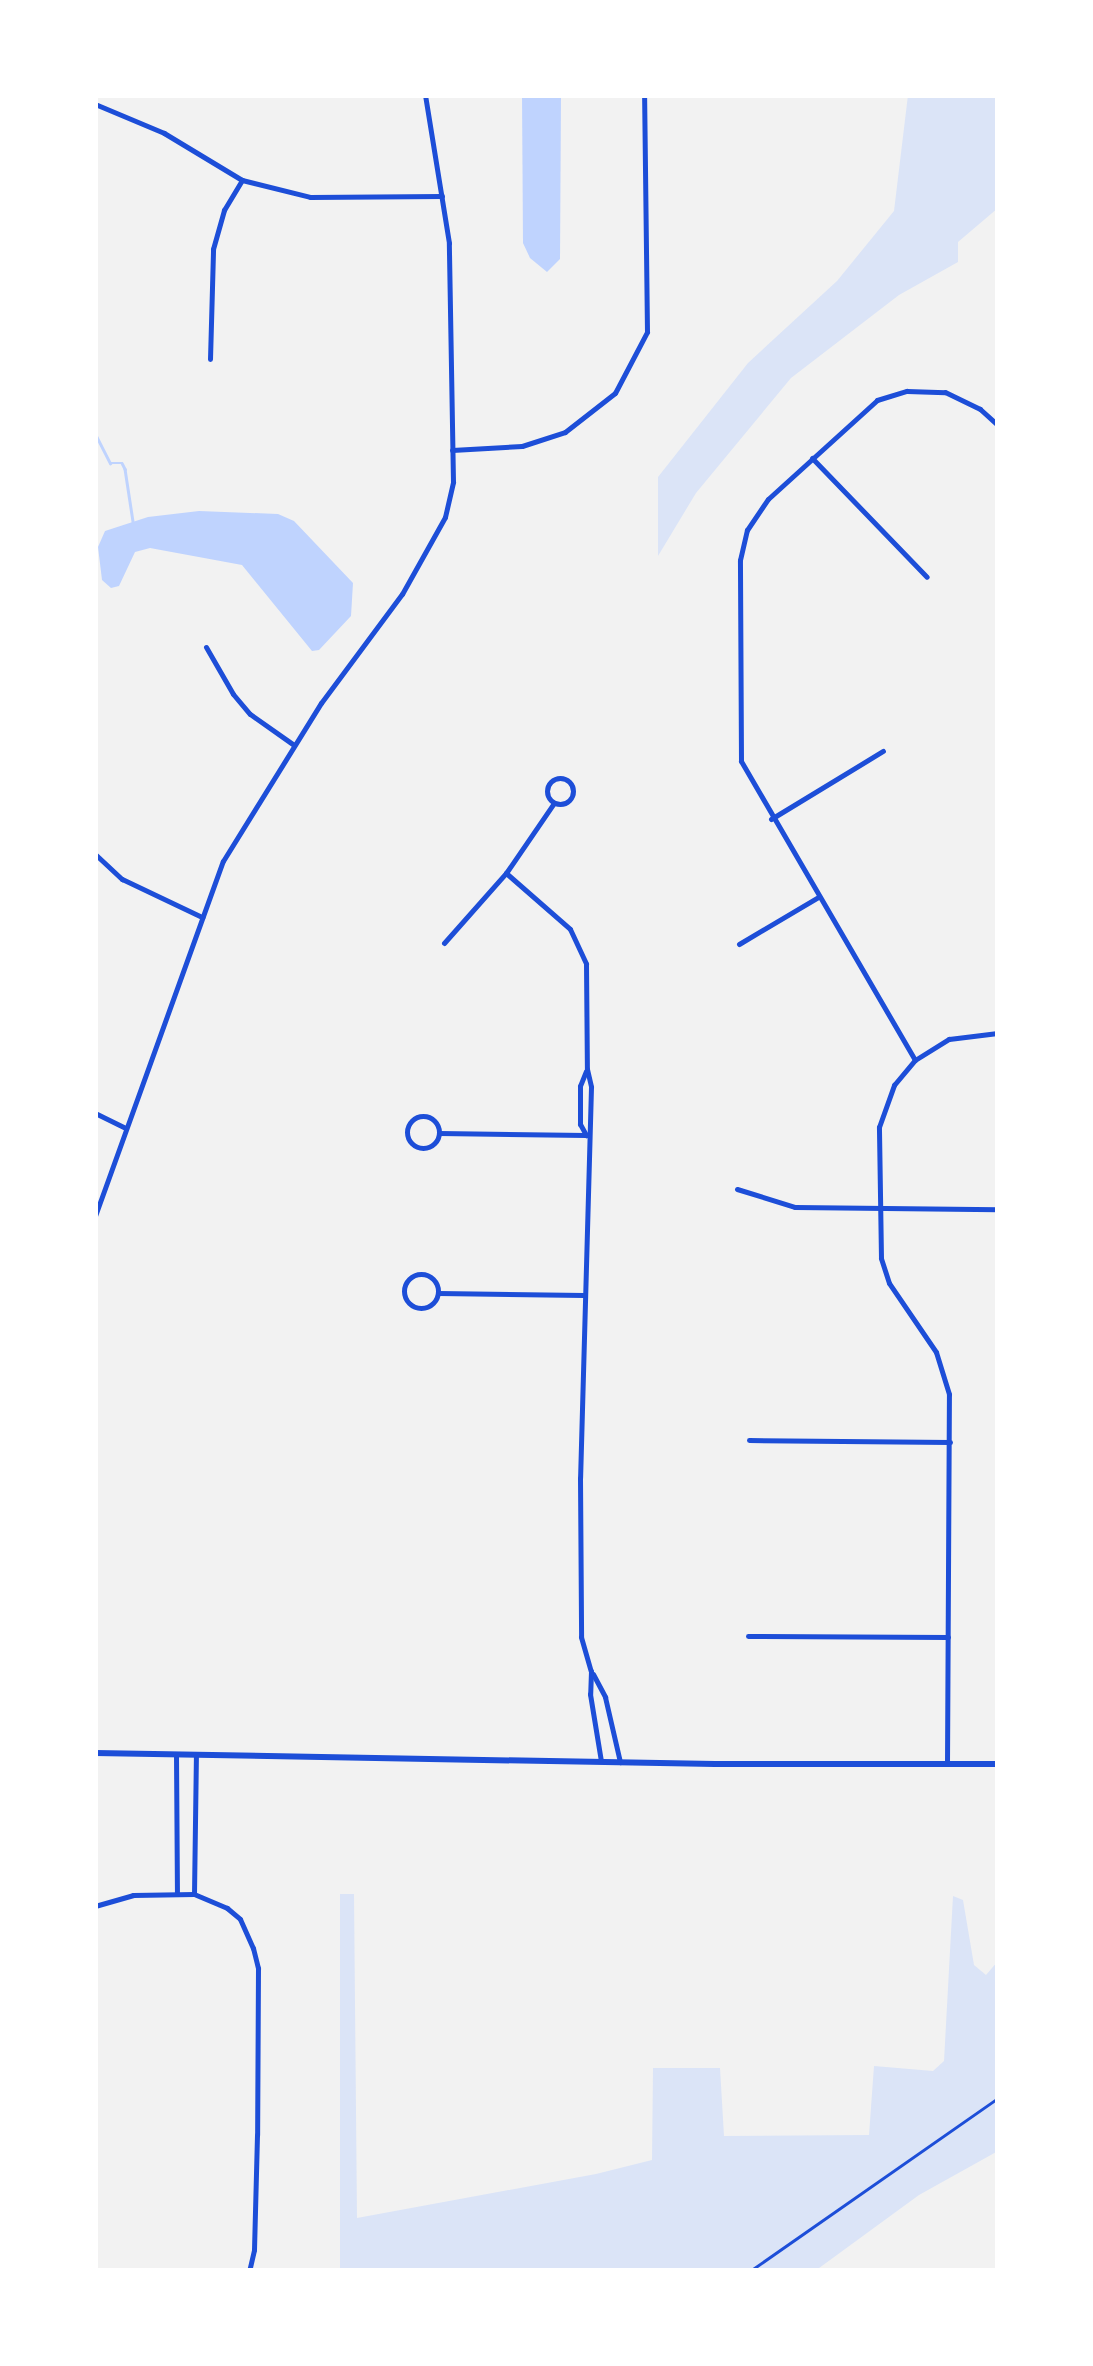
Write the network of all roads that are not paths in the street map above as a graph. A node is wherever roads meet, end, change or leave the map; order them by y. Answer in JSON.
{"nodes":[{"id":1,"x":426,"y":95,"type":"edge"},
{"id":2,"x":644,"y":95,"type":"edge"},
{"id":3,"x":95,"y":104,"type":"edge"},
{"id":4,"x":242,"y":180,"type":"junction"},
{"id":5,"x":442,"y":196,"type":"junction"},
{"id":6,"x":210,"y":360,"type":"dead end"},
{"id":7,"x":998,"y":425,"type":"edge"},
{"id":8,"x":452,"y":450,"type":"junction"},
{"id":9,"x":812,"y":458,"type":"junction"},
{"id":10,"x":927,"y":577,"type":"dead end"},
{"id":11,"x":206,"y":647,"type":"dead end"},
{"id":12,"x":294,"y":745,"type":"junction"},
{"id":13,"x":883,"y":751,"type":"dead end"},
{"id":14,"x":554,"y":803,"type":"junction"},
{"id":15,"x":771,"y":818,"type":"junction"},
{"id":16,"x":95,"y":854,"type":"edge"},
{"id":17,"x":506,"y":873,"type":"junction"},
{"id":18,"x":818,"y":897,"type":"junction"},
{"id":19,"x":202,"y":917,"type":"junction"},
{"id":20,"x":444,"y":944,"type":"dead end"},
{"id":21,"x":738,"y":944,"type":"dead end"},
{"id":22,"x":998,"y":1032,"type":"edge"},
{"id":23,"x":915,"y":1060,"type":"junction"},
{"id":24,"x":95,"y":1113,"type":"edge"},
{"id":25,"x":126,"y":1128,"type":"junction"},
{"id":26,"x":439,"y":1133,"type":"junction"},
{"id":27,"x":586,"y":1135,"type":"junction"},
{"id":28,"x":737,"y":1190,"type":"dead end"},
{"id":29,"x":877,"y":1208,"type":"junction"},
{"id":30,"x":998,"y":1209,"type":"edge"},
{"id":31,"x":95,"y":1216,"type":"edge"},
{"id":32,"x":438,"y":1293,"type":"junction"},
{"id":33,"x":584,"y":1295,"type":"junction"},
{"id":34,"x":749,"y":1440,"type":"dead end"},
{"id":35,"x":950,"y":1442,"type":"junction"},
{"id":36,"x":748,"y":1636,"type":"dead end"},
{"id":37,"x":948,"y":1636,"type":"junction"},
{"id":38,"x":591,"y":1671,"type":"junction"},
{"id":39,"x":95,"y":1753,"type":"edge"},
{"id":40,"x":176,"y":1754,"type":"junction"},
{"id":41,"x":196,"y":1755,"type":"junction"},
{"id":42,"x":601,"y":1761,"type":"junction"},
{"id":43,"x":620,"y":1762,"type":"junction"},
{"id":44,"x":948,"y":1764,"type":"junction"},
{"id":45,"x":998,"y":1764,"type":"edge"},
{"id":46,"x":176,"y":1893,"type":"junction"},
{"id":47,"x":194,"y":1894,"type":"junction"},
{"id":48,"x":95,"y":1906,"type":"edge"},
{"id":49,"x":250,"y":2271,"type":"edge"}],
"edges":[{"from":1,"to":5,"type":"street"},
{"from":2,"to":8,"type":"street"},
{"from":3,"to":4,"type":"street"},
{"from":4,"to":5,"type":"street"},
{"from":4,"to":6,"type":"street"},
{"from":5,"to":8,"type":"street"},
{"from":7,"to":9,"type":"street"},
{"from":8,"to":12,"type":"street"},
{"from":9,"to":10,"type":"street"},
{"from":9,"to":15,"type":"street"},
{"from":11,"to":12,"type":"street"},
{"from":12,"to":19,"type":"street"},
{"from":13,"to":15,"type":"street"},
{"from":14,"to":14,"type":"street"},
{"from":14,"to":17,"type":"street"},
{"from":15,"to":18,"type":"street"},
{"from":16,"to":19,"type":"street"},
{"from":17,"to":20,"type":"street"},
{"from":17,"to":27,"type":"street"},
{"from":18,"to":21,"type":"street"},
{"from":18,"to":23,"type":"street"},
{"from":19,"to":25,"type":"street"},
{"from":22,"to":23,"type":"street"},
{"from":23,"to":29,"type":"street"},
{"from":24,"to":25,"type":"street"},
{"from":25,"to":31,"type":"street"},
{"from":26,"to":26,"type":"street"},
{"from":26,"to":27,"type":"street"},
{"from":27,"to":33,"type":"street"},
{"from":28,"to":29,"type":"street"},
{"from":29,"to":30,"type":"street"},
{"from":29,"to":35,"type":"street"},
{"from":32,"to":32,"type":"street"},
{"from":32,"to":33,"type":"street"},
{"from":33,"to":38,"type":"street"},
{"from":34,"to":35,"type":"street"},
{"from":35,"to":37,"type":"street"},
{"from":36,"to":37,"type":"street"},
{"from":37,"to":44,"type":"street"},
{"from":38,"to":42,"type":"street"},
{"from":38,"to":43,"type":"street"},
{"from":39,"to":40,"type":"main road"},
{"from":40,"to":41,"type":"main road"},
{"from":40,"to":46,"type":"street"},
{"from":41,"to":42,"type":"main road"},
{"from":41,"to":47,"type":"street"},
{"from":42,"to":43,"type":"main road"},
{"from":43,"to":44,"type":"main road"},
{"from":44,"to":45,"type":"main road"},
{"from":46,"to":47,"type":"street"},
{"from":46,"to":48,"type":"street"},
{"from":47,"to":49,"type":"street"}]}
